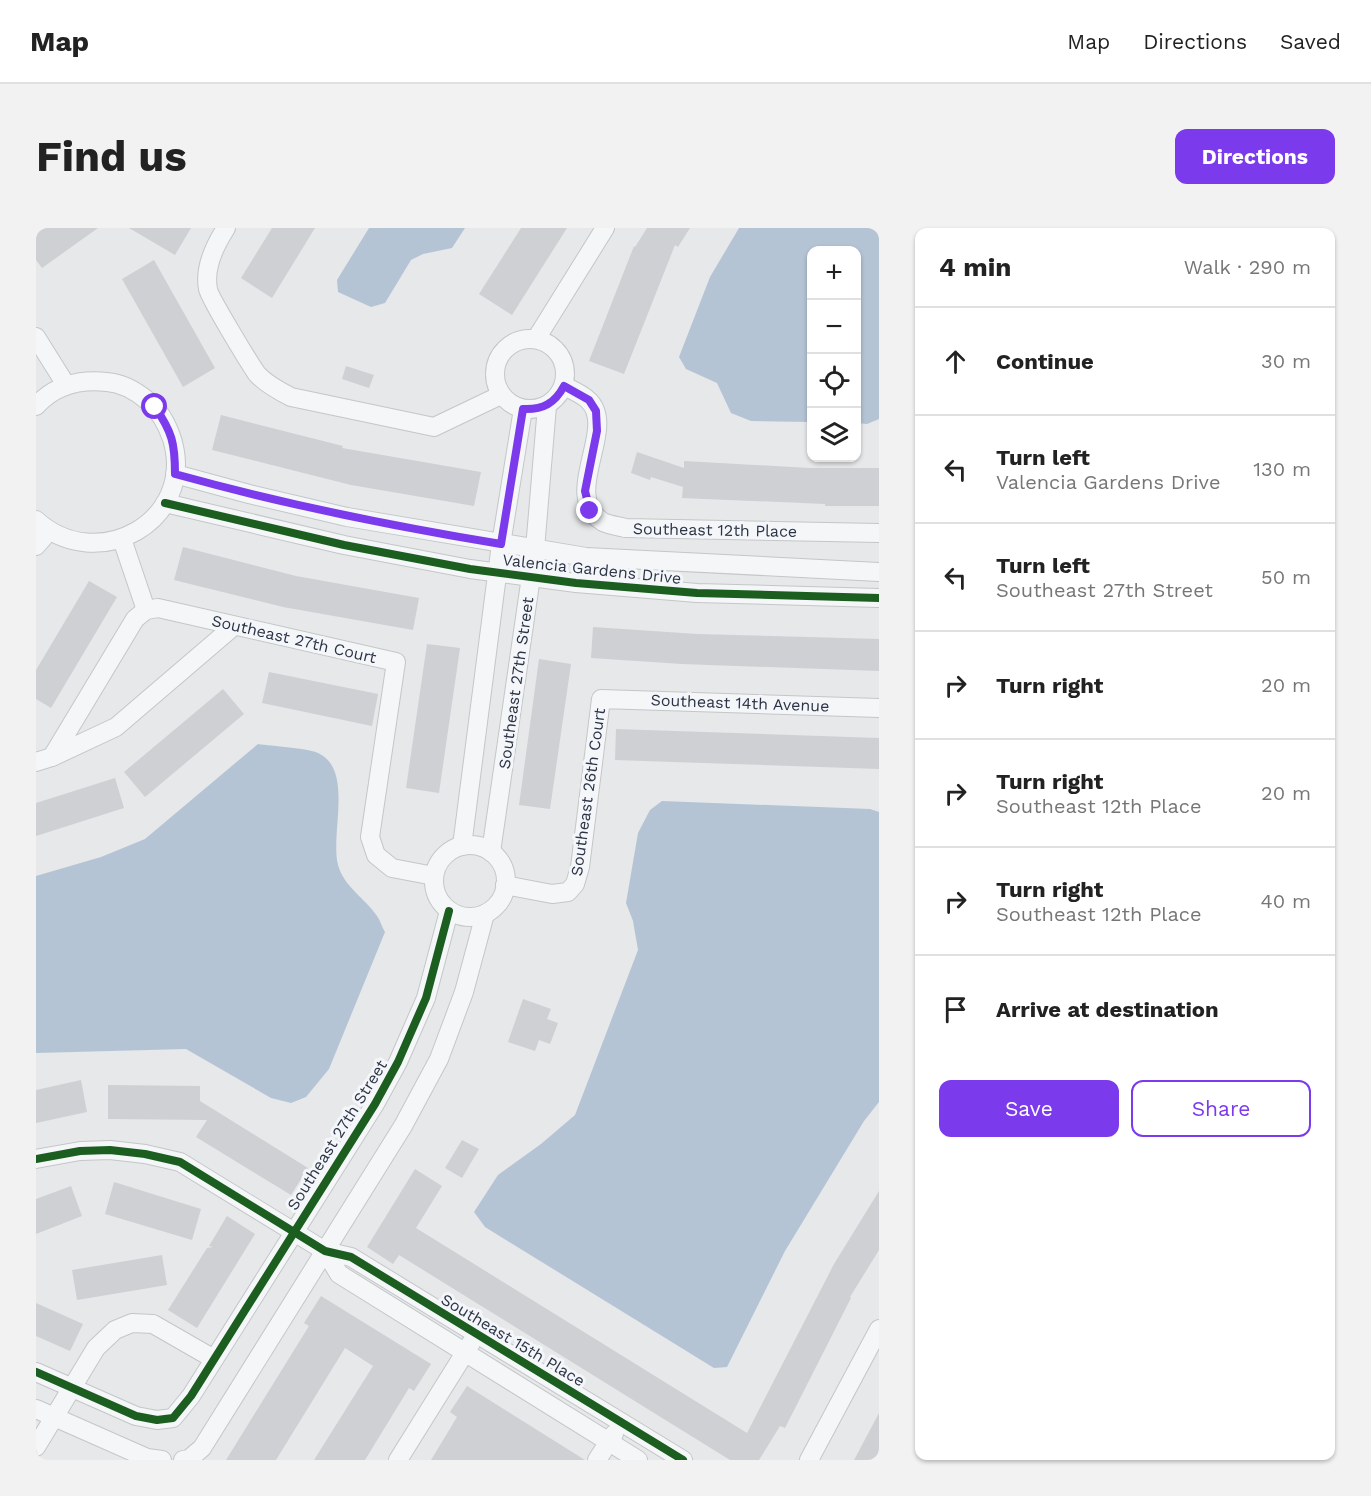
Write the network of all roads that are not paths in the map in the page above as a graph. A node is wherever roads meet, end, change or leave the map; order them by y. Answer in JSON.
{"nodes":[{"id":1,"x":226,"y":228,"type":"edge"},
{"id":2,"x":605,"y":228,"type":"edge"},
{"id":3,"x":36,"y":337,"type":"edge"},
{"id":4,"x":536,"y":339,"type":"junction"},
{"id":5,"x":66,"y":385,"type":"junction"},
{"id":6,"x":564,"y":386,"type":"junction"},
{"id":7,"x":501,"y":395,"type":"junction"},
{"id":8,"x":38,"y":396,"type":"edge"},
{"id":9,"x":547,"y":406,"type":"junction"},
{"id":10,"x":523,"y":409,"type":"junction"},
{"id":11,"x":175,"y":474,"type":"junction"},
{"id":12,"x":165,"y":503,"type":"junction"},
{"id":13,"x":43,"y":526,"type":"edge"},
{"id":14,"x":879,"y":533,"type":"edge"},
{"id":15,"x":122,"y":539,"type":"junction"},
{"id":16,"x":501,"y":544,"type":"junction"},
{"id":17,"x":36,"y":546,"type":"edge"},
{"id":18,"x":535,"y":549,"type":"junction"},
{"id":19,"x":879,"y":572,"type":"edge"},
{"id":20,"x":497,"y":573,"type":"junction"},
{"id":21,"x":531,"y":577,"type":"junction"},
{"id":22,"x":879,"y":598,"type":"edge"},
{"id":23,"x":146,"y":610,"type":"junction"},
{"id":24,"x":234,"y":626,"type":"junction"},
{"id":25,"x":602,"y":699,"type":"joint"},
{"id":26,"x":879,"y":708,"type":"edge"},
{"id":27,"x":44,"y":760,"type":"edge"},
{"id":28,"x":467,"y":805,"type":"junction"},
{"id":29,"x":496,"y":810,"type":"junction"},
{"id":30,"x":462,"y":846,"type":"junction"},
{"id":31,"x":491,"y":852,"type":"junction"},
{"id":32,"x":434,"y":876,"type":"junction"},
{"id":33,"x":505,"y":885,"type":"junction"},
{"id":34,"x":449,"y":910,"type":"junction"},
{"id":35,"x":485,"y":914,"type":"junction"},
{"id":36,"x":36,"y":1159,"type":"edge"},
{"id":37,"x":294,"y":1232,"type":"junction"},
{"id":38,"x":325,"y":1251,"type":"junction"},
{"id":39,"x":879,"y":1329,"type":"edge"},
{"id":40,"x":477,"y":1334,"type":"junction"},
{"id":41,"x":465,"y":1352,"type":"junction"},
{"id":42,"x":214,"y":1359,"type":"junction"},
{"id":43,"x":36,"y":1372,"type":"edge"},
{"id":44,"x":72,"y":1388,"type":"junction"},
{"id":45,"x":36,"y":1409,"type":"edge"},
{"id":46,"x":54,"y":1417,"type":"junction"},
{"id":47,"x":621,"y":1422,"type":"junction"},
{"id":48,"x":609,"y":1442,"type":"junction"},
{"id":49,"x":36,"y":1447,"type":"edge"},
{"id":50,"x":186,"y":1459,"type":"edge"},
{"id":51,"x":162,"y":1460,"type":"edge"},
{"id":52,"x":398,"y":1460,"type":"edge"},
{"id":53,"x":597,"y":1460,"type":"edge"},
{"id":54,"x":638,"y":1460,"type":"edge"},
{"id":55,"x":683,"y":1460,"type":"edge"},
{"id":56,"x":809,"y":1460,"type":"edge"}],
"edges":[{"from":1,"to":7,"type":"street"},
{"from":2,"to":4,"type":"street"},
{"from":3,"to":5,"type":"street"},
{"from":4,"to":6,"type":"street"},
{"from":4,"to":7,"type":"street"},
{"from":5,"to":8,"type":"street"},
{"from":5,"to":11,"type":"street"},
{"from":6,"to":9,"type":"street"},
{"from":6,"to":14,"type":"street","name":"Southeast 12th Place"},
{"from":7,"to":10,"type":"street"},
{"from":9,"to":10,"type":"street"},
{"from":9,"to":18,"type":"street","name":"Southeast 27th Street"},
{"from":10,"to":16,"type":"street","name":"Southeast 27th Street"},
{"from":11,"to":12,"type":"street"},
{"from":11,"to":16,"type":"street","name":"Valencia Gardens Drive"},
{"from":12,"to":15,"type":"street"},
{"from":12,"to":20,"type":"street","name":"Valencia Gardens Drive"},
{"from":13,"to":15,"type":"street"},
{"from":13,"to":17,"type":"street"},
{"from":15,"to":23,"type":"street"},
{"from":16,"to":18,"type":"street","name":"Valencia Gardens Drive"},
{"from":16,"to":20,"type":"street","name":"Southeast 27th Street"},
{"from":18,"to":19,"type":"street","name":"Valencia Gardens Drive"},
{"from":18,"to":21,"type":"street","name":"Southeast 27th Street"},
{"from":20,"to":21,"type":"street","name":"Valencia Gardens Drive"},
{"from":20,"to":28,"type":"street","name":"Southeast 27th Street"},
{"from":21,"to":22,"type":"street","name":"Valencia Gardens Drive"},
{"from":21,"to":29,"type":"street","name":"Southeast 27th Street"},
{"from":23,"to":24,"type":"street","name":"Southeast 27th Court"},
{"from":23,"to":27,"type":"street"},
{"from":24,"to":27,"type":"street"},
{"from":24,"to":32,"type":"street","name":"Southeast 27th Court"},
{"from":25,"to":26,"type":"street","name":"Southeast 14th Avenue"},
{"from":25,"to":33,"type":"street","name":"Southeast 26th Court"},
{"from":28,"to":29,"type":"street"},
{"from":28,"to":30,"type":"street","name":"Southeast 27th Street"},
{"from":29,"to":31,"type":"street","name":"Southeast 27th Street"},
{"from":30,"to":31,"type":"street"},
{"from":30,"to":32,"type":"street"},
{"from":31,"to":33,"type":"street"},
{"from":32,"to":34,"type":"street"},
{"from":33,"to":35,"type":"street"},
{"from":34,"to":35,"type":"street"},
{"from":34,"to":37,"type":"street","name":"Southeast 27th Street"},
{"from":35,"to":38,"type":"street"},
{"from":36,"to":37,"type":"street"},
{"from":37,"to":38,"type":"street"},
{"from":37,"to":42,"type":"street","name":"Southeast 27th Street"},
{"from":38,"to":40,"type":"street","name":"Southeast 15th Place"},
{"from":38,"to":41,"type":"street"},
{"from":38,"to":50,"type":"street"},
{"from":39,"to":56,"type":"street"},
{"from":40,"to":41,"type":"street"},
{"from":40,"to":47,"type":"street","name":"Southeast 15th Place"},
{"from":41,"to":48,"type":"street"},
{"from":41,"to":52,"type":"street"},
{"from":42,"to":44,"type":"street","name":"Southeast 27th Street"},
{"from":42,"to":44,"type":"street"},
{"from":43,"to":44,"type":"street"},
{"from":44,"to":46,"type":"street"},
{"from":45,"to":46,"type":"street"},
{"from":46,"to":49,"type":"street"},
{"from":46,"to":51,"type":"street"},
{"from":47,"to":48,"type":"street"},
{"from":47,"to":55,"type":"street","name":"Southeast 15th Place"},
{"from":48,"to":53,"type":"street"},
{"from":48,"to":54,"type":"street"}]}
